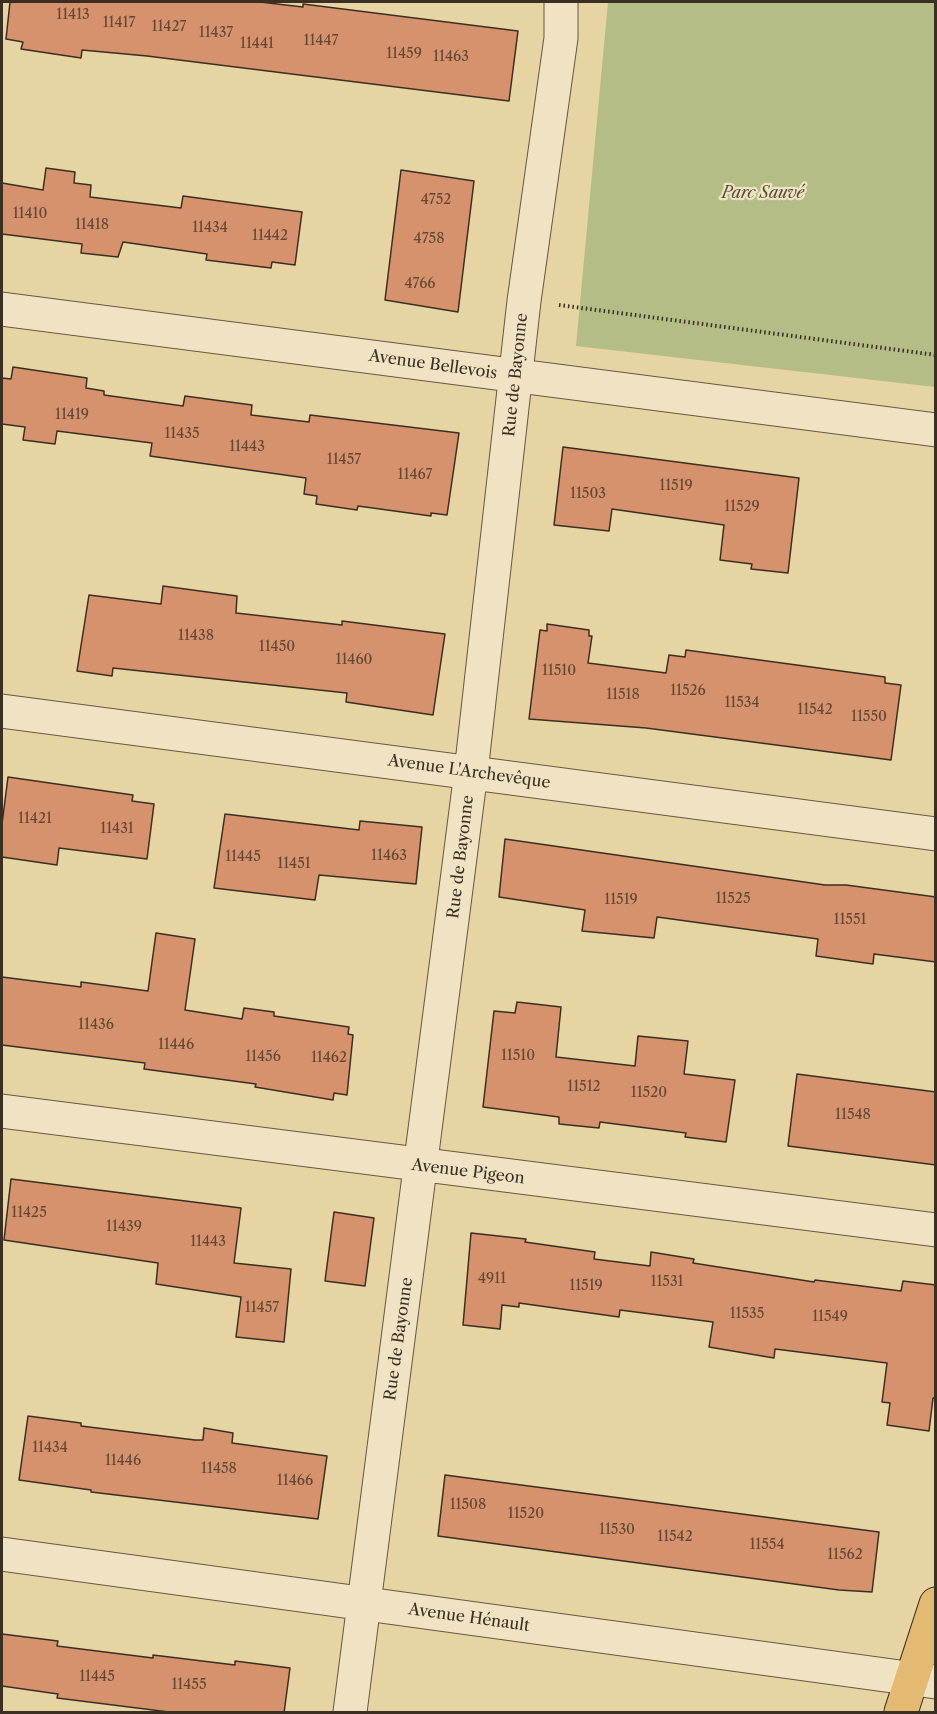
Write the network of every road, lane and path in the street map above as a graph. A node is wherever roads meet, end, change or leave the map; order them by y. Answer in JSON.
{"nodes":[{"id":1,"x":561,"y":2,"type":"edge"},
{"id":2,"x":524,"y":301,"type":"junction"},
{"id":3,"x":2,"y":309,"type":"edge"},
{"id":4,"x":936,"y":355,"type":"edge"},
{"id":5,"x":517,"y":377,"type":"junction"},
{"id":6,"x":936,"y":430,"type":"edge"},
{"id":7,"x":2,"y":711,"type":"edge"},
{"id":8,"x":471,"y":772,"type":"junction"},
{"id":9,"x":936,"y":834,"type":"edge"},
{"id":10,"x":2,"y":1111,"type":"edge"},
{"id":11,"x":423,"y":1166,"type":"junction"},
{"id":12,"x":936,"y":1230,"type":"edge"},
{"id":13,"x":2,"y":1554,"type":"edge"},
{"id":14,"x":364,"y":1603,"type":"junction"},
{"id":15,"x":936,"y":1604,"type":"edge"},
{"id":16,"x":923,"y":1681,"type":"edge"},
{"id":17,"x":350,"y":1713,"type":"edge"},
{"id":18,"x":901,"y":1713,"type":"edge"}],
"edges":[{"from":1,"to":2,"type":"street","name":"Rue de Bayonne"},
{"from":2,"to":4,"type":"path"},
{"from":2,"to":5,"type":"street","name":"Rue de Bayonne"},
{"from":3,"to":5,"type":"street","name":"Avenue Bellevois"},
{"from":5,"to":6,"type":"street","name":"Avenue Bellevois"},
{"from":5,"to":8,"type":"street","name":"Rue de Bayonne"},
{"from":7,"to":8,"type":"street","name":"Avenue L'Archevêque"},
{"from":8,"to":9,"type":"street","name":"Avenue L'Archevêque"},
{"from":8,"to":11,"type":"street","name":"Rue de Bayonne"},
{"from":10,"to":11,"type":"street","name":"Avenue Pigeon"},
{"from":11,"to":12,"type":"street","name":"Avenue Pigeon"},
{"from":11,"to":14,"type":"street","name":"Rue de Bayonne"},
{"from":13,"to":14,"type":"street","name":"Avenue Hénault"},
{"from":14,"to":16,"type":"street","name":"Avenue Hénault"},
{"from":14,"to":17,"type":"street","name":"Rue de Bayonne"},
{"from":15,"to":16,"type":"main road"},
{"from":16,"to":18,"type":"main road"}]}
